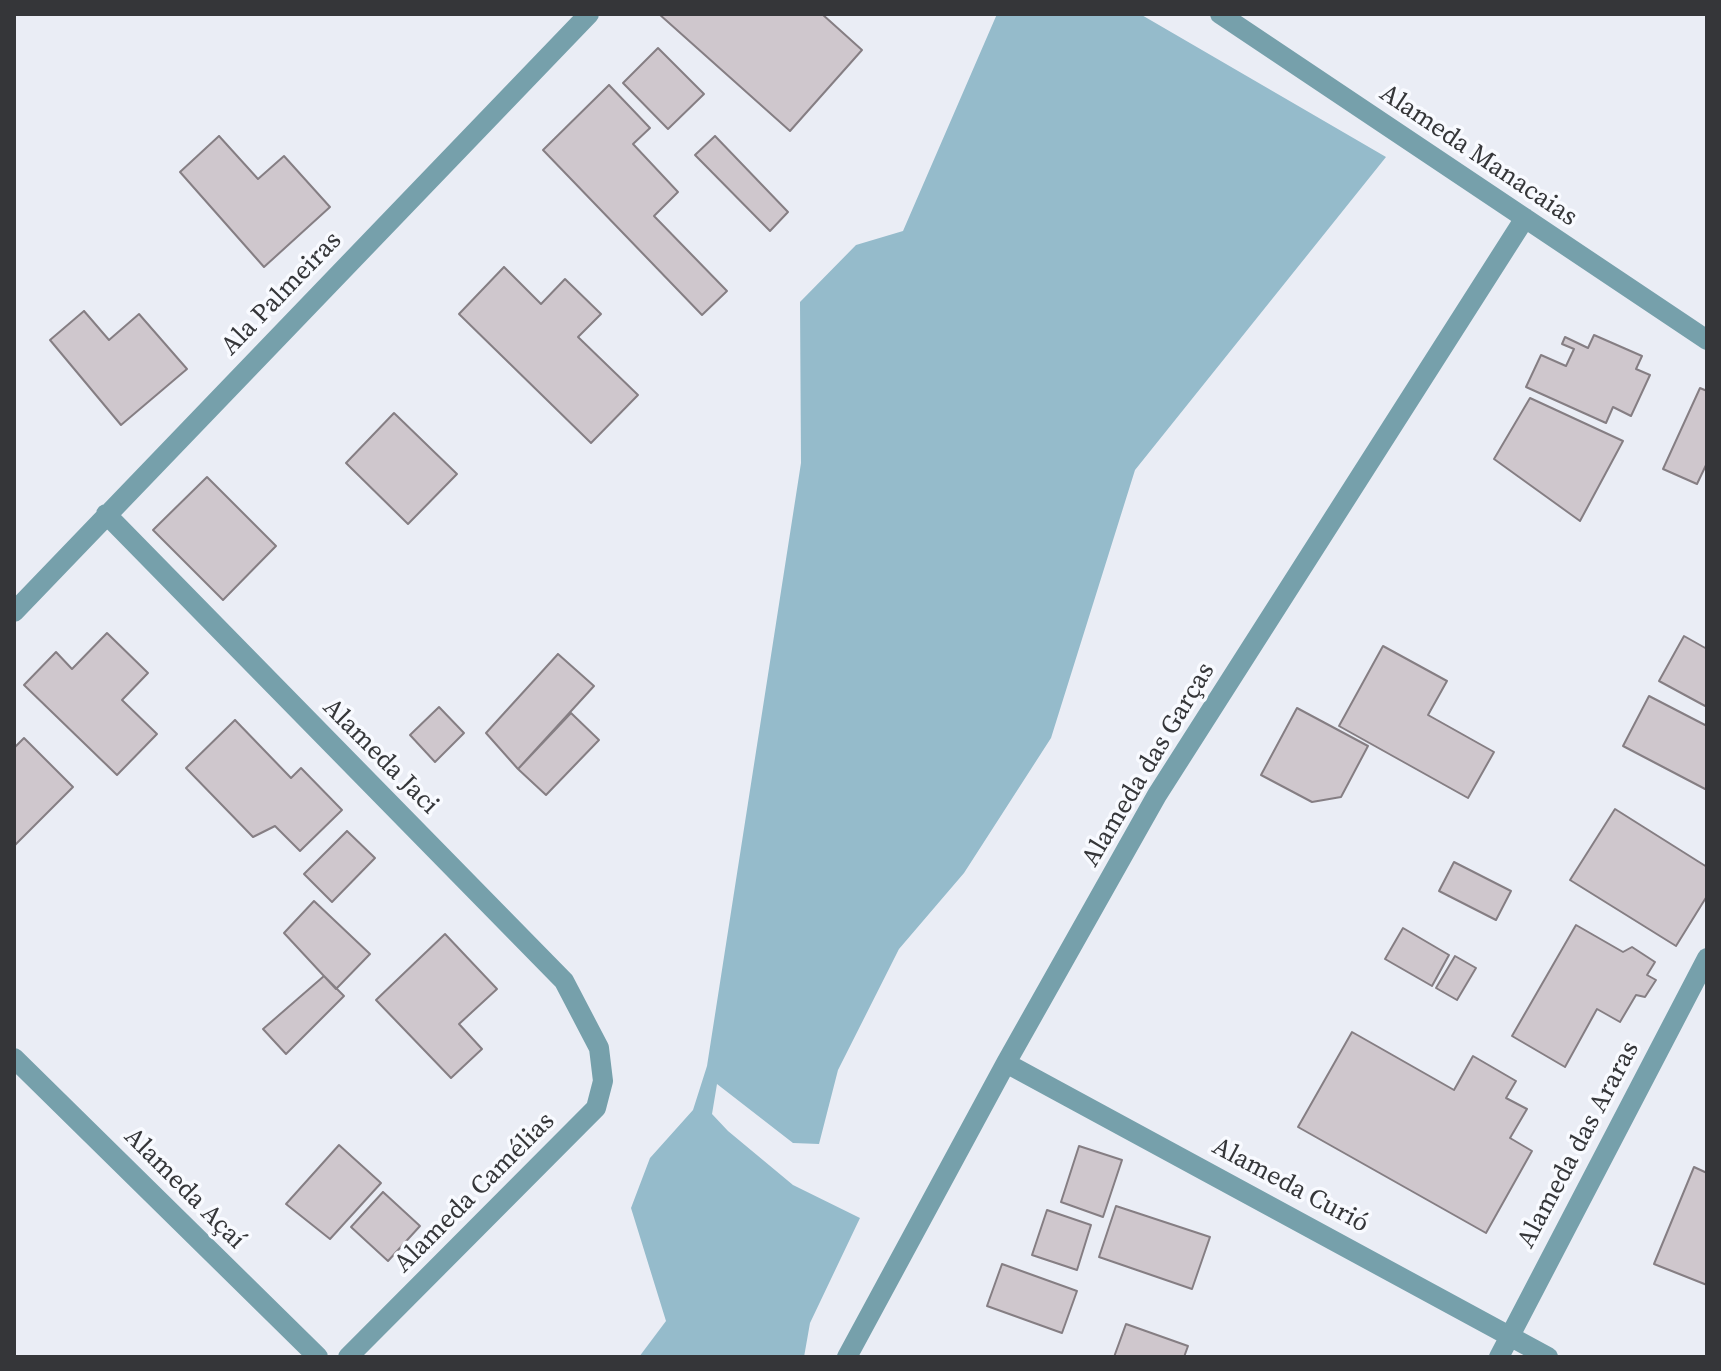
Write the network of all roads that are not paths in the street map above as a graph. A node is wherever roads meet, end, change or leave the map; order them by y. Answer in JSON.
{"nodes":[{"id":1,"x":589,"y":14,"type":"edge"},
{"id":2,"x":1220,"y":14,"type":"edge"},
{"id":3,"x":1525,"y":218,"type":"junction"},
{"id":4,"x":1707,"y":340,"type":"edge"},
{"id":5,"x":106,"y":514,"type":"junction"},
{"id":6,"x":14,"y":612,"type":"edge"},
{"id":7,"x":1707,"y":958,"type":"edge"},
{"id":8,"x":599,"y":1048,"type":"joint"},
{"id":9,"x":14,"y":1058,"type":"edge"},
{"id":10,"x":1006,"y":1063,"type":"junction"},
{"id":11,"x":1509,"y":1334,"type":"junction"},
{"id":12,"x":318,"y":1357,"type":"edge"},
{"id":13,"x":348,"y":1357,"type":"edge"},
{"id":14,"x":847,"y":1357,"type":"edge"},
{"id":15,"x":1499,"y":1357,"type":"edge"},
{"id":16,"x":1548,"y":1357,"type":"edge"}],
"edges":[{"from":1,"to":5,"type":"street","name":"Ala Palmeiras"},
{"from":2,"to":3,"type":"street","name":"Alameda Manacaias"},
{"from":3,"to":4,"type":"street","name":"Alameda Manacaias"},
{"from":3,"to":10,"type":"street","name":"Alameda das Garças"},
{"from":5,"to":6,"type":"street","name":"Ala Palmeiras"},
{"from":5,"to":8,"type":"street","name":"Alameda Jaci"},
{"from":7,"to":11,"type":"street","name":"Alameda das Araras"},
{"from":8,"to":13,"type":"street","name":"Alameda Camélias"},
{"from":9,"to":12,"type":"street","name":"Alameda Açaí"},
{"from":10,"to":11,"type":"street","name":"Alameda Curió"},
{"from":10,"to":14,"type":"street","name":"Alameda das Garças"},
{"from":11,"to":15,"type":"street","name":"Alameda das Araras"},
{"from":11,"to":16,"type":"street","name":"Alameda Curió"}]}
